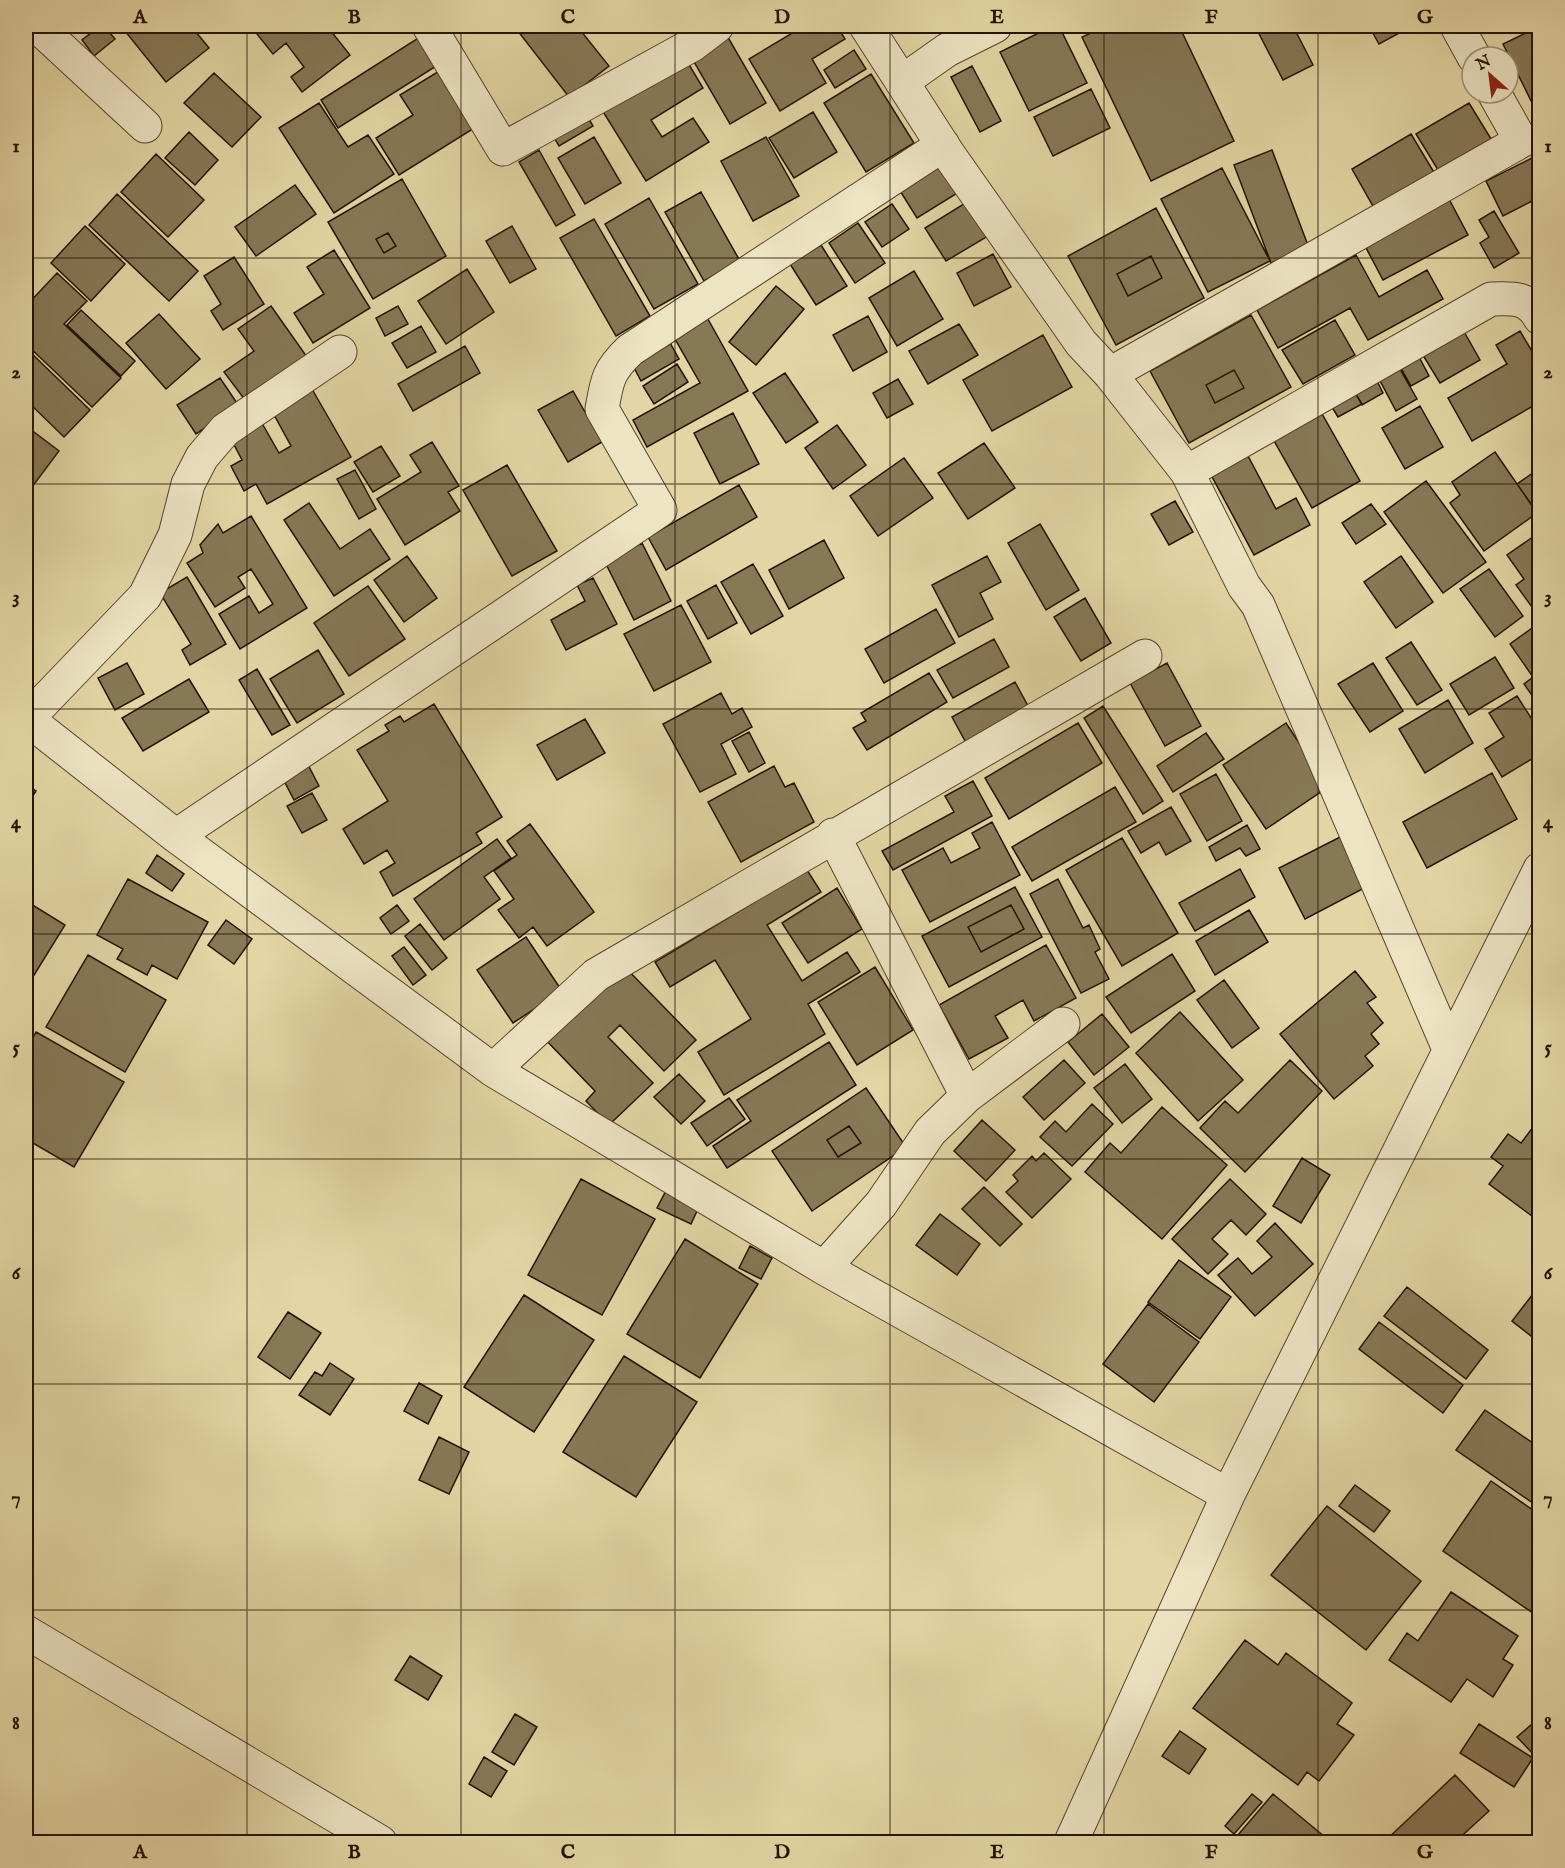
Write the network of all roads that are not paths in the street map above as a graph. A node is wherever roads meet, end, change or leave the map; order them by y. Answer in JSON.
{"nodes":[{"id":1,"x":37,"y":26,"type":"edge"},
{"id":2,"x":429,"y":26,"type":"edge"},
{"id":3,"x":717,"y":26,"type":"edge"},
{"id":4,"x":866,"y":26,"type":"edge"},
{"id":5,"x":995,"y":26,"type":"edge"},
{"id":6,"x":1457,"y":26,"type":"edge"},
{"id":7,"x":1467,"y":45,"type":"edge"},
{"id":8,"x":903,"y":81,"type":"junction"},
{"id":9,"x":1501,"y":105,"type":"edge"},
{"id":10,"x":145,"y":126,"type":"dead end"},
{"id":11,"x":943,"y":145,"type":"junction"},
{"id":12,"x":1539,"y":318,"type":"edge"},
{"id":13,"x":340,"y":352,"type":"dead end"},
{"id":14,"x":1110,"y":374,"type":"junction"},
{"id":15,"x":1187,"y":472,"type":"junction"},
{"id":16,"x":1145,"y":656,"type":"dead end"},
{"id":17,"x":26,"y":719,"type":"edge"},
{"id":18,"x":833,"y":835,"type":"junction"},
{"id":19,"x":176,"y":836,"type":"junction"},
{"id":20,"x":1539,"y":869,"type":"edge"},
{"id":21,"x":1063,"y":1024,"type":"dead end"},
{"id":22,"x":1449,"y":1048,"type":"junction"},
{"id":23,"x":493,"y":1070,"type":"junction"},
{"id":24,"x":967,"y":1096,"type":"junction"},
{"id":25,"x":824,"y":1268,"type":"junction"},
{"id":26,"x":1228,"y":1495,"type":"junction"},
{"id":27,"x":26,"y":1632,"type":"edge"},
{"id":28,"x":380,"y":1842,"type":"edge"},
{"id":29,"x":1071,"y":1842,"type":"edge"}],
"edges":[{"from":1,"to":10,"type":"street"},
{"from":2,"to":3,"type":"street"},
{"from":4,"to":8,"type":"street"},
{"from":5,"to":8,"type":"street"},
{"from":6,"to":7,"type":"street"},
{"from":8,"to":11,"type":"street"},
{"from":9,"to":14,"type":"street"},
{"from":11,"to":14,"type":"street"},
{"from":11,"to":19,"type":"street"},
{"from":12,"to":15,"type":"street"},
{"from":13,"to":17,"type":"street"},
{"from":14,"to":15,"type":"street"},
{"from":15,"to":22,"type":"street"},
{"from":16,"to":18,"type":"street"},
{"from":17,"to":19,"type":"street"},
{"from":18,"to":23,"type":"street"},
{"from":18,"to":24,"type":"street"},
{"from":19,"to":23,"type":"street"},
{"from":20,"to":22,"type":"street"},
{"from":21,"to":24,"type":"street"},
{"from":22,"to":26,"type":"street"},
{"from":23,"to":25,"type":"street"},
{"from":24,"to":25,"type":"street"},
{"from":25,"to":26,"type":"street"},
{"from":26,"to":29,"type":"street"},
{"from":27,"to":28,"type":"street"}]}
